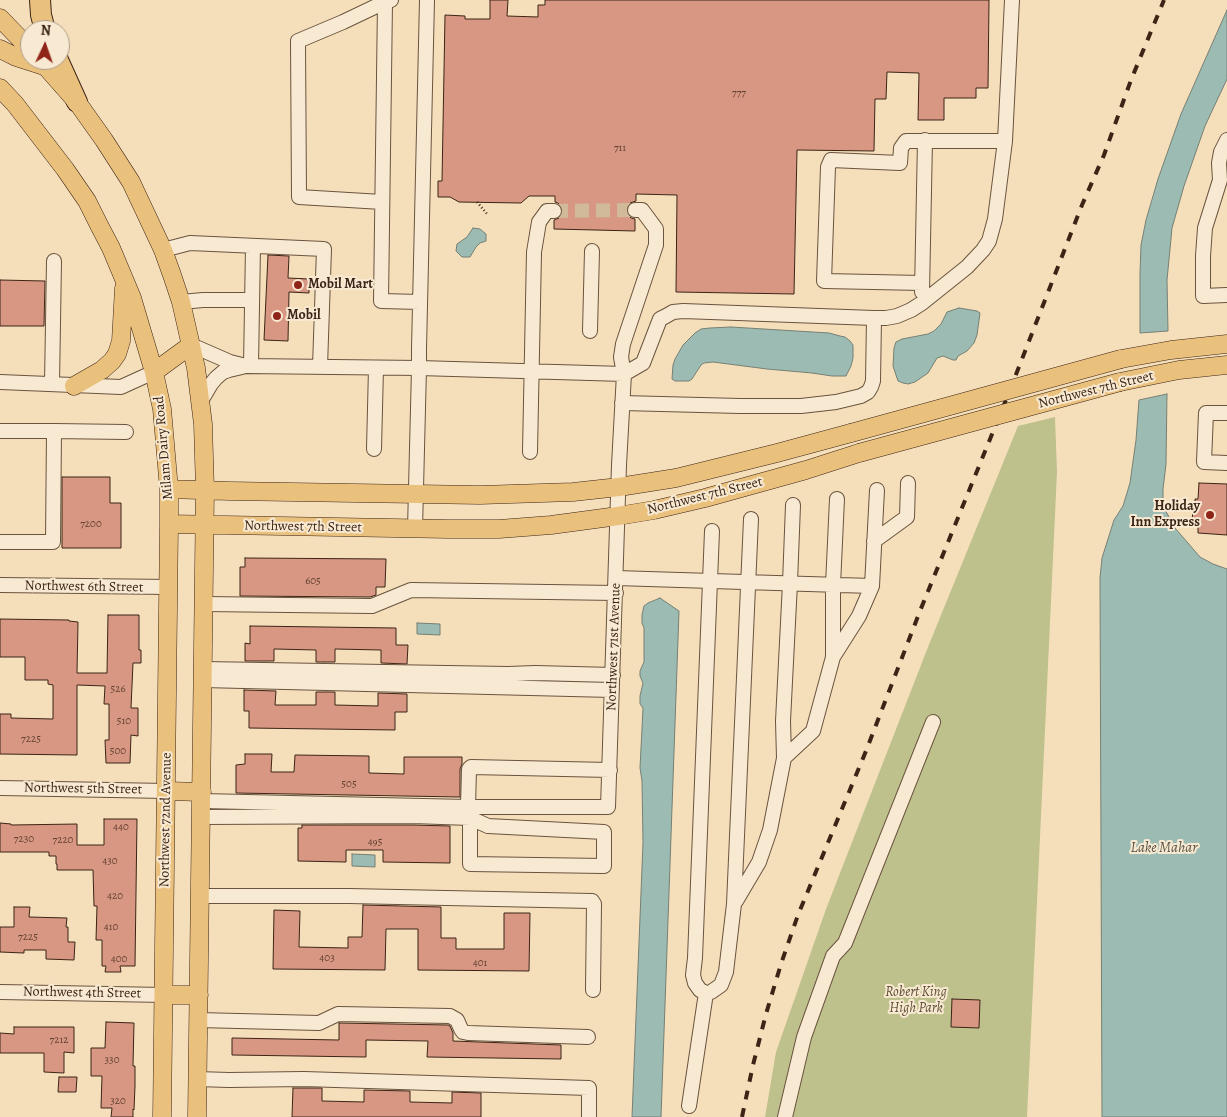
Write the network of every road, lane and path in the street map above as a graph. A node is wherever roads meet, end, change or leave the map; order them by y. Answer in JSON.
{"nodes":[{"id":1,"x":40,"y":0,"type":"edge"},
{"id":2,"x":427,"y":0,"type":"edge"},
{"id":3,"x":1012,"y":0,"type":"edge"},
{"id":4,"x":388,"y":1,"type":"edge"},
{"id":5,"x":0,"y":18,"type":"edge"},
{"id":6,"x":42,"y":20,"type":"edge"},
{"id":7,"x":20,"y":39,"type":"edge"},
{"id":8,"x":0,"y":48,"type":"edge"},
{"id":9,"x":20,"y":58,"type":"edge"},
{"id":10,"x":54,"y":70,"type":"edge"},
{"id":11,"x":0,"y":88,"type":"edge"},
{"id":12,"x":77,"y":102,"type":"joint"},
{"id":13,"x":924,"y":140,"type":"junction"},
{"id":14,"x":1227,"y":140,"type":"edge"},
{"id":15,"x":1005,"y":141,"type":"junction"},
{"id":16,"x":382,"y":202,"type":"junction"},
{"id":17,"x":477,"y":202,"type":"dead end"},
{"id":18,"x":635,"y":210,"type":"tunnel mouth"},
{"id":19,"x":554,"y":211,"type":"dead end"},
{"id":20,"x":488,"y":215,"type":"dead end"},
{"id":21,"x":253,"y":246,"type":"junction"},
{"id":22,"x":163,"y":250,"type":"junction"},
{"id":23,"x":592,"y":250,"type":"dead end"},
{"id":24,"x":54,"y":261,"type":"dead end"},
{"id":25,"x":125,"y":280,"type":"junction"},
{"id":26,"x":922,"y":283,"type":"junction"},
{"id":27,"x":1227,"y":295,"type":"edge"},
{"id":28,"x":252,"y":300,"type":"junction"},
{"id":29,"x":181,"y":302,"type":"junction"},
{"id":30,"x":420,"y":302,"type":"junction"},
{"id":31,"x":922,"y":303,"type":"junction"},
{"id":32,"x":874,"y":318,"type":"junction"},
{"id":33,"x":590,"y":331,"type":"dead end"},
{"id":34,"x":191,"y":344,"type":"junction"},
{"id":35,"x":1227,"y":344,"type":"edge"},
{"id":36,"x":1227,"y":365,"type":"edge"},
{"id":37,"x":248,"y":366,"type":"junction"},
{"id":38,"x":320,"y":366,"type":"junction"},
{"id":39,"x":376,"y":368,"type":"junction"},
{"id":40,"x":420,"y":368,"type":"junction"},
{"id":41,"x":532,"y":371,"type":"junction"},
{"id":42,"x":154,"y":372,"type":"junction"},
{"id":43,"x":624,"y":374,"type":"junction"},
{"id":44,"x":0,"y":382,"type":"edge"},
{"id":45,"x":52,"y":384,"type":"junction"},
{"id":46,"x":74,"y":386,"type":"junction"},
{"id":47,"x":201,"y":401,"type":"junction"},
{"id":48,"x":622,"y":403,"type":"junction"},
{"id":49,"x":1227,"y":413,"type":"edge"},
{"id":50,"x":0,"y":431,"type":"edge"},
{"id":51,"x":54,"y":431,"type":"junction"},
{"id":52,"x":126,"y":432,"type":"dead end"},
{"id":53,"x":374,"y":449,"type":"dead end"},
{"id":54,"x":530,"y":452,"type":"dead end"},
{"id":55,"x":1227,"y":463,"type":"edge"},
{"id":56,"x":908,"y":483,"type":"dead end"},
{"id":57,"x":619,"y":488,"type":"junction"},
{"id":58,"x":169,"y":489,"type":"junction"},
{"id":59,"x":205,"y":490,"type":"junction"},
{"id":60,"x":877,"y":490,"type":"dead end"},
{"id":61,"x":416,"y":494,"type":"junction"},
{"id":62,"x":837,"y":499,"type":"dead end"},
{"id":63,"x":793,"y":505,"type":"dead end"},
{"id":64,"x":618,"y":516,"type":"junction"},
{"id":65,"x":751,"y":519,"type":"dead end"},
{"id":66,"x":169,"y":524,"type":"junction"},
{"id":67,"x":205,"y":525,"type":"junction"},
{"id":68,"x":415,"y":529,"type":"junction"},
{"id":69,"x":712,"y":531,"type":"dead end"},
{"id":70,"x":874,"y":541,"type":"junction"},
{"id":71,"x":0,"y":542,"type":"edge"},
{"id":72,"x":616,"y":578,"type":"junction"},
{"id":73,"x":710,"y":581,"type":"junction"},
{"id":74,"x":747,"y":582,"type":"junction"},
{"id":75,"x":790,"y":583,"type":"junction"},
{"id":76,"x":0,"y":585,"type":"edge"},
{"id":77,"x":833,"y":585,"type":"junction"},
{"id":78,"x":872,"y":586,"type":"junction"},
{"id":79,"x":169,"y":588,"type":"junction"},
{"id":80,"x":616,"y":593,"type":"junction"},
{"id":81,"x":204,"y":604,"type":"junction"},
{"id":82,"x":833,"y":657,"type":"junction"},
{"id":83,"x":203,"y":675,"type":"junction"},
{"id":84,"x":613,"y":675,"type":"junction"},
{"id":85,"x":612,"y":690,"type":"junction"},
{"id":86,"x":932,"y":722,"type":"dead end"},
{"id":87,"x":784,"y":758,"type":"junction"},
{"id":88,"x":610,"y":770,"type":"junction"},
{"id":89,"x":0,"y":788,"type":"edge"},
{"id":90,"x":166,"y":791,"type":"junction"},
{"id":91,"x":202,"y":803,"type":"junction"},
{"id":92,"x":469,"y":812,"type":"junction"},
{"id":93,"x":200,"y":896,"type":"junction"},
{"id":94,"x":734,"y":904,"type":"junction"},
{"id":95,"x":593,"y":990,"type":"dead end"},
{"id":96,"x":0,"y":992,"type":"edge"},
{"id":97,"x":706,"y":993,"type":"junction"},
{"id":98,"x":164,"y":995,"type":"junction"},
{"id":99,"x":199,"y":995,"type":"junction"},
{"id":100,"x":198,"y":1020,"type":"junction"},
{"id":101,"x":588,"y":1037,"type":"dead end"},
{"id":102,"x":198,"y":1079,"type":"junction"},
{"id":103,"x":689,"y":1106,"type":"dead end"},
{"id":104,"x":162,"y":1117,"type":"edge"},
{"id":105,"x":197,"y":1117,"type":"edge"},
{"id":106,"x":589,"y":1117,"type":"edge"},
{"id":107,"x":786,"y":1117,"type":"edge"}],
"edges":[{"from":1,"to":6,"type":"highway"},
{"from":2,"to":30,"type":"street"},
{"from":3,"to":15,"type":"street"},
{"from":4,"to":16,"type":"street"},
{"from":4,"to":16,"type":"street"},
{"from":5,"to":7,"type":"main road"},
{"from":8,"to":9,"type":"main road"},
{"from":10,"to":12,"type":"highway"},
{"from":11,"to":25,"type":"main road","name":"Milam Dairy Road"},
{"from":12,"to":22,"type":"main road"},
{"from":13,"to":15,"type":"street"},
{"from":13,"to":26,"type":"street"},
{"from":13,"to":26,"type":"street"},
{"from":14,"to":27,"type":"street"},
{"from":15,"to":31,"type":"street"},
{"from":16,"to":30,"type":"street"},
{"from":17,"to":20,"type":"path"},
{"from":18,"to":43,"type":"street","name":"Northwest 71st Avenue"},
{"from":19,"to":41,"type":"street"},
{"from":21,"to":22,"type":"street"},
{"from":21,"to":28,"type":"street"},
{"from":21,"to":38,"type":"street"},
{"from":22,"to":29,"type":"main road"},
{"from":23,"to":33,"type":"street"},
{"from":24,"to":45,"type":"street"},
{"from":25,"to":42,"type":"main road","name":"Milam Dairy Road"},
{"from":25,"to":46,"type":"main road"},
{"from":26,"to":31,"type":"street"},
{"from":28,"to":29,"type":"street"},
{"from":28,"to":37,"type":"street"},
{"from":29,"to":34,"type":"main road"},
{"from":30,"to":40,"type":"street"},
{"from":31,"to":32,"type":"street"},
{"from":32,"to":43,"type":"street"},
{"from":32,"to":48,"type":"street"},
{"from":34,"to":37,"type":"street"},
{"from":34,"to":42,"type":"main road"},
{"from":34,"to":47,"type":"main road"},
{"from":35,"to":57,"type":"main road","name":"Northwest 7th Street","bridge":true},
{"from":36,"to":64,"type":"main road","name":"Northwest 7th Street","bridge":true},
{"from":37,"to":38,"type":"street"},
{"from":37,"to":47,"type":"street"},
{"from":38,"to":39,"type":"street"},
{"from":39,"to":40,"type":"street"},
{"from":39,"to":53,"type":"street"},
{"from":40,"to":41,"type":"street"},
{"from":40,"to":61,"type":"street"},
{"from":41,"to":43,"type":"street"},
{"from":41,"to":54,"type":"street"},
{"from":42,"to":46,"type":"street"},
{"from":42,"to":58,"type":"main road","name":"Milam Dairy Road"},
{"from":43,"to":48,"type":"street","name":"Northwest 71st Avenue"},
{"from":44,"to":45,"type":"street"},
{"from":45,"to":46,"type":"street"},
{"from":47,"to":59,"type":"main road"},
{"from":48,"to":57,"type":"street","name":"Northwest 71st Avenue"},
{"from":49,"to":55,"type":"street"},
{"from":50,"to":51,"type":"street"},
{"from":51,"to":52,"type":"street"},
{"from":51,"to":71,"type":"street"},
{"from":56,"to":70,"type":"street"},
{"from":57,"to":61,"type":"main road","name":"Northwest 7th Street"},
{"from":57,"to":64,"type":"street","name":"Northwest 71st Avenue"},
{"from":58,"to":59,"type":"main road","name":"Northwest 7th Street"},
{"from":58,"to":66,"type":"main road","name":"Milam Dairy Road"},
{"from":59,"to":61,"type":"main road","name":"Northwest 7th Street"},
{"from":59,"to":67,"type":"main road"},
{"from":60,"to":70,"type":"street"},
{"from":61,"to":68,"type":"street"},
{"from":62,"to":77,"type":"street"},
{"from":63,"to":75,"type":"street"},
{"from":64,"to":68,"type":"main road","name":"Northwest 7th Street"},
{"from":64,"to":72,"type":"street","name":"Northwest 71st Avenue"},
{"from":65,"to":74,"type":"street"},
{"from":66,"to":67,"type":"main road","name":"Northwest 7th Street"},
{"from":66,"to":79,"type":"main road","name":"Northwest 72nd Avenue"},
{"from":67,"to":68,"type":"main road","name":"Northwest 7th Street"},
{"from":67,"to":81,"type":"main road"},
{"from":69,"to":73,"type":"street"},
{"from":70,"to":78,"type":"street"},
{"from":72,"to":73,"type":"street"},
{"from":72,"to":80,"type":"street","name":"Northwest 71st Avenue"},
{"from":73,"to":74,"type":"street"},
{"from":73,"to":97,"type":"street"},
{"from":74,"to":75,"type":"street"},
{"from":74,"to":94,"type":"street"},
{"from":75,"to":77,"type":"street"},
{"from":75,"to":87,"type":"street"},
{"from":76,"to":79,"type":"street","name":"Northwest 6th Street"},
{"from":77,"to":78,"type":"street"},
{"from":77,"to":82,"type":"street"},
{"from":78,"to":82,"type":"street"},
{"from":79,"to":90,"type":"main road","name":"Northwest 72nd Avenue"},
{"from":80,"to":81,"type":"street"},
{"from":80,"to":84,"type":"street","name":"Northwest 71st Avenue"},
{"from":81,"to":83,"type":"main road"},
{"from":82,"to":87,"type":"street"},
{"from":83,"to":84,"type":"street"},
{"from":83,"to":85,"type":"street"},
{"from":83,"to":91,"type":"main road"},
{"from":84,"to":85,"type":"street","name":"Northwest 71st Avenue"},
{"from":85,"to":88,"type":"street","name":"Northwest 71st Avenue"},
{"from":86,"to":107,"type":"street"},
{"from":87,"to":94,"type":"street"},
{"from":88,"to":92,"type":"street","name":"Northwest 71st Avenue"},
{"from":88,"to":92,"type":"street"},
{"from":89,"to":90,"type":"street","name":"Northwest 5th Street"},
{"from":90,"to":91,"type":"main road"},
{"from":90,"to":98,"type":"main road","name":"Northwest 72nd Avenue"},
{"from":91,"to":92,"type":"street"},
{"from":91,"to":93,"type":"main road"},
{"from":92,"to":92,"type":"street"},
{"from":93,"to":95,"type":"street"},
{"from":93,"to":99,"type":"main road"},
{"from":94,"to":97,"type":"street"},
{"from":96,"to":98,"type":"street","name":"Northwest 4th Street"},
{"from":97,"to":103,"type":"street"},
{"from":98,"to":99,"type":"main road"},
{"from":98,"to":104,"type":"main road","name":"Northwest 72nd Avenue"},
{"from":99,"to":100,"type":"main road"},
{"from":100,"to":101,"type":"street"},
{"from":100,"to":102,"type":"main road"},
{"from":102,"to":105,"type":"main road"},
{"from":102,"to":106,"type":"street"}]}
